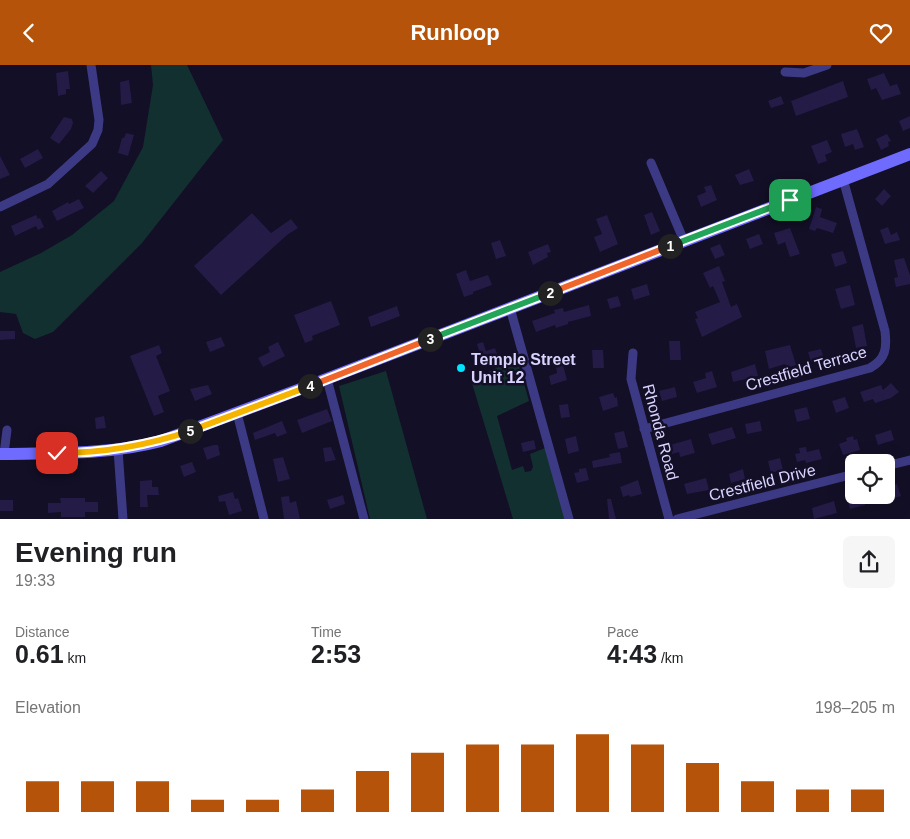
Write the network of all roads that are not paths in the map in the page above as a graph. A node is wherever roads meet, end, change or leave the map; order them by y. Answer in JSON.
{"nodes":[{"id":1,"x":91,"y":65,"type":"edge"},
{"id":2,"x":827,"y":65,"type":"edge"},
{"id":3,"x":785,"y":72,"type":"dead end"},
{"id":4,"x":910,"y":154,"type":"edge"},
{"id":5,"x":651,"y":163,"type":"dead end"},
{"id":6,"x":843,"y":179,"type":"junction"},
{"id":7,"x":0,"y":207,"type":"edge"},
{"id":8,"x":684,"y":241,"type":"junction"},
{"id":9,"x":510,"y":308,"type":"junction"},
{"id":10,"x":633,"y":353,"type":"dead end"},
{"id":11,"x":327,"y":379,"type":"junction"},
{"id":12,"x":237,"y":413,"type":"junction"},
{"id":13,"x":644,"y":429,"type":"junction"},
{"id":14,"x":7,"y":430,"type":"dead end"},
{"id":15,"x":118,"y":450,"type":"junction"},
{"id":16,"x":2,"y":454,"type":"edge"},
{"id":17,"x":910,"y":460,"type":"edge"},
{"id":18,"x":895,"y":464,"type":"edge"},
{"id":19,"x":845,"y":476,"type":"edge"},
{"id":20,"x":122,"y":519,"type":"edge"},
{"id":21,"x":264,"y":519,"type":"edge"},
{"id":22,"x":364,"y":519,"type":"edge"},
{"id":23,"x":569,"y":519,"type":"edge"},
{"id":24,"x":669,"y":519,"type":"edge"},
{"id":25,"x":677,"y":519,"type":"edge"}],
"edges":[{"from":1,"to":7,"type":"street"},
{"from":2,"to":3,"type":"street"},
{"from":4,"to":6,"type":"main road"},
{"from":5,"to":8,"type":"street"},
{"from":6,"to":8,"type":"main road"},
{"from":6,"to":13,"type":"street","name":"Crestfield Terrace"},
{"from":8,"to":9,"type":"main road"},
{"from":9,"to":11,"type":"main road"},
{"from":9,"to":23,"type":"street"},
{"from":10,"to":13,"type":"street","name":"Rhonda Road"},
{"from":11,"to":12,"type":"main road"},
{"from":11,"to":22,"type":"street"},
{"from":12,"to":15,"type":"main road"},
{"from":12,"to":21,"type":"street"},
{"from":13,"to":24,"type":"street","name":"Rhonda Road"},
{"from":14,"to":16,"type":"street"},
{"from":15,"to":16,"type":"main road"},
{"from":15,"to":20,"type":"street"},
{"from":17,"to":18,"type":"street"},
{"from":19,"to":25,"type":"street","name":"Crestfield Drive"}]}
